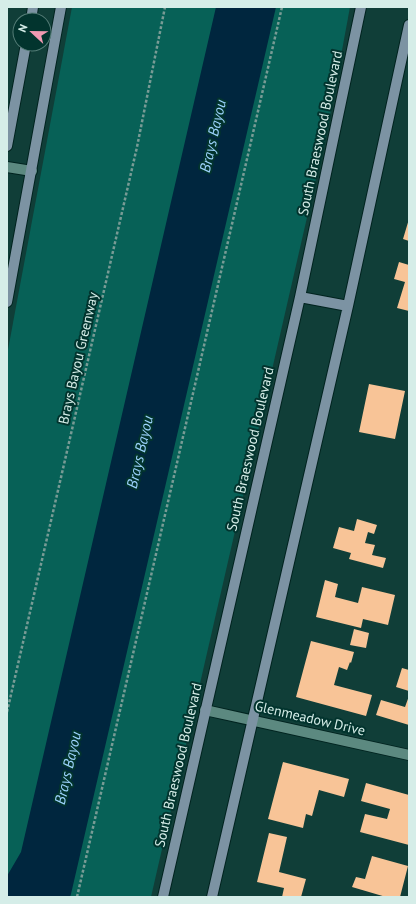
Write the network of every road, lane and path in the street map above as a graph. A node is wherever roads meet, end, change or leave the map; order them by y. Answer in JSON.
{"nodes":[{"id":1,"x":61,"y":7,"type":"edge"},
{"id":2,"x":165,"y":7,"type":"edge"},
{"id":3,"x":282,"y":7,"type":"edge"},
{"id":4,"x":362,"y":7,"type":"edge"},
{"id":5,"x":409,"y":25,"type":"edge"},
{"id":6,"x":25,"y":52,"type":"edge"},
{"id":7,"x":7,"y":146,"type":"edge"},
{"id":8,"x":7,"y":167,"type":"edge"},
{"id":9,"x":32,"y":171,"type":"junction"},
{"id":10,"x":300,"y":297,"type":"junction"},
{"id":11,"x":7,"y":302,"type":"edge"},
{"id":12,"x":348,"y":306,"type":"junction"},
{"id":13,"x":205,"y":710,"type":"junction"},
{"id":14,"x":7,"y":712,"type":"edge"},
{"id":15,"x":252,"y":720,"type":"junction"},
{"id":16,"x":409,"y":755,"type":"edge"},
{"id":17,"x":77,"y":897,"type":"edge"},
{"id":18,"x":163,"y":897,"type":"edge"},
{"id":19,"x":212,"y":897,"type":"edge"}],
"edges":[{"from":1,"to":9,"type":"main road"},
{"from":2,"to":14,"type":"path","name":"Brays Bayou Greenway"},
{"from":3,"to":17,"type":"path"},
{"from":4,"to":10,"type":"main road","name":"South Braeswood Boulevard"},
{"from":5,"to":12,"type":"main road"},
{"from":6,"to":7,"type":"main road"},
{"from":8,"to":9,"type":"street"},
{"from":9,"to":11,"type":"main road"},
{"from":10,"to":12,"type":"main road"},
{"from":10,"to":13,"type":"main road","name":"South Braeswood Boulevard"},
{"from":12,"to":15,"type":"main road"},
{"from":13,"to":15,"type":"street","name":"Glenmeadow Drive"},
{"from":13,"to":18,"type":"main road","name":"South Braeswood Boulevard"},
{"from":15,"to":16,"type":"street","name":"Glenmeadow Drive"},
{"from":15,"to":19,"type":"main road"}]}
